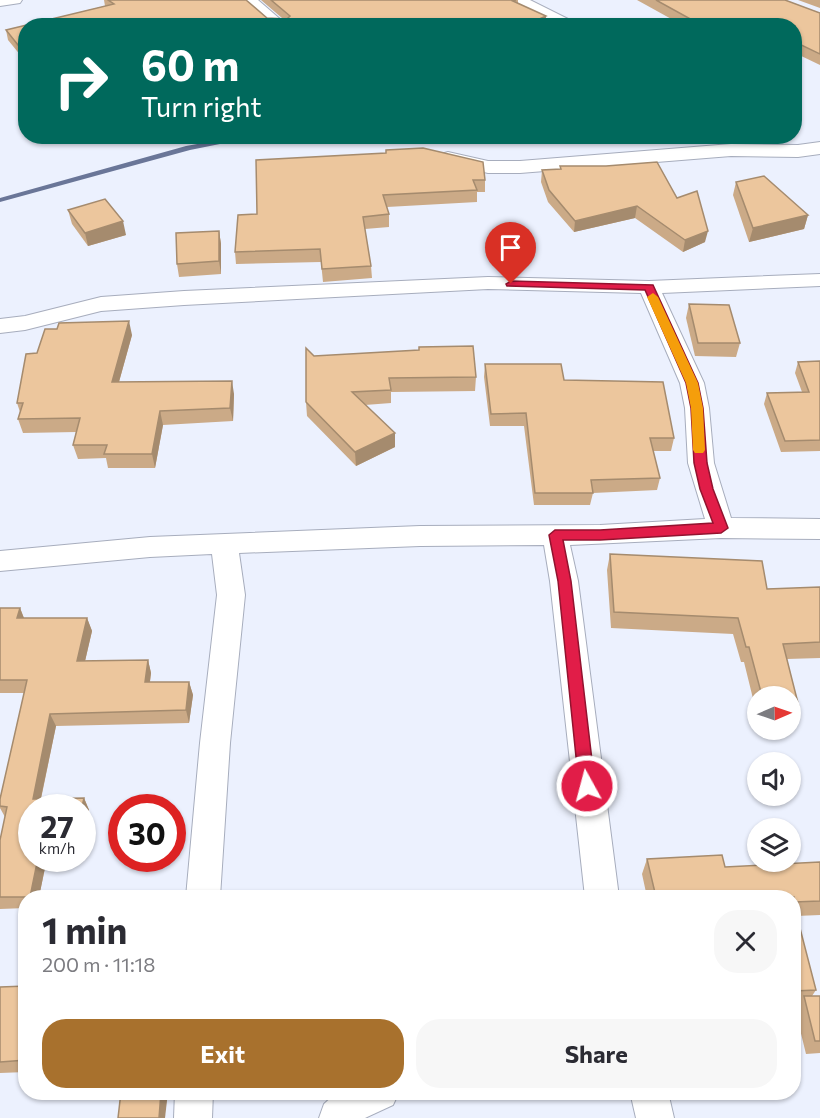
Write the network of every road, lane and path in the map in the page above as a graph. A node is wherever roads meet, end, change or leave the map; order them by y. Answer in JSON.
{"nodes":[{"id":1,"x":14,"y":0,"type":"edge"},
{"id":2,"x":248,"y":0,"type":"edge"},
{"id":3,"x":517,"y":0,"type":"edge"},
{"id":4,"x":0,"y":1,"type":"edge"},
{"id":5,"x":270,"y":18,"type":"edge"},
{"id":6,"x":556,"y":18,"type":"edge"},
{"id":7,"x":802,"y":133,"type":"edge"},
{"id":8,"x":820,"y":141,"type":"edge"},
{"id":9,"x":820,"y":148,"type":"edge"},
{"id":10,"x":433,"y":155,"type":"edge"},
{"id":11,"x":820,"y":280,"type":"edge"},
{"id":12,"x":649,"y":287,"type":"junction"},
{"id":13,"x":0,"y":326,"type":"edge"},
{"id":14,"x":721,"y":528,"type":"junction"},
{"id":15,"x":820,"y":529,"type":"edge"},
{"id":16,"x":555,"y":535,"type":"junction"},
{"id":17,"x":225,"y":544,"type":"junction"},
{"id":18,"x":0,"y":561,"type":"edge"},
{"id":19,"x":204,"y":890,"type":"edge"},
{"id":20,"x":601,"y":890,"type":"edge"},
{"id":21,"x":194,"y":1100,"type":"edge"},
{"id":22,"x":359,"y":1100,"type":"edge"},
{"id":23,"x":650,"y":1100,"type":"edge"},
{"id":24,"x":193,"y":1118,"type":"edge"},
{"id":25,"x":338,"y":1118,"type":"edge"},
{"id":26,"x":655,"y":1118,"type":"edge"}],
"edges":[{"from":1,"to":4,"type":"street"},
{"from":2,"to":5,"type":"street"},
{"from":3,"to":6,"type":"street"},
{"from":7,"to":8,"type":"street"},
{"from":9,"to":10,"type":"street"},
{"from":11,"to":12,"type":"street"},
{"from":12,"to":13,"type":"street"},
{"from":12,"to":14,"type":"street"},
{"from":14,"to":15,"type":"street"},
{"from":14,"to":16,"type":"street"},
{"from":16,"to":17,"type":"street"},
{"from":16,"to":20,"type":"street"},
{"from":17,"to":18,"type":"street"},
{"from":17,"to":19,"type":"street"},
{"from":21,"to":24,"type":"street"},
{"from":22,"to":25,"type":"street"},
{"from":23,"to":26,"type":"street"}]}
